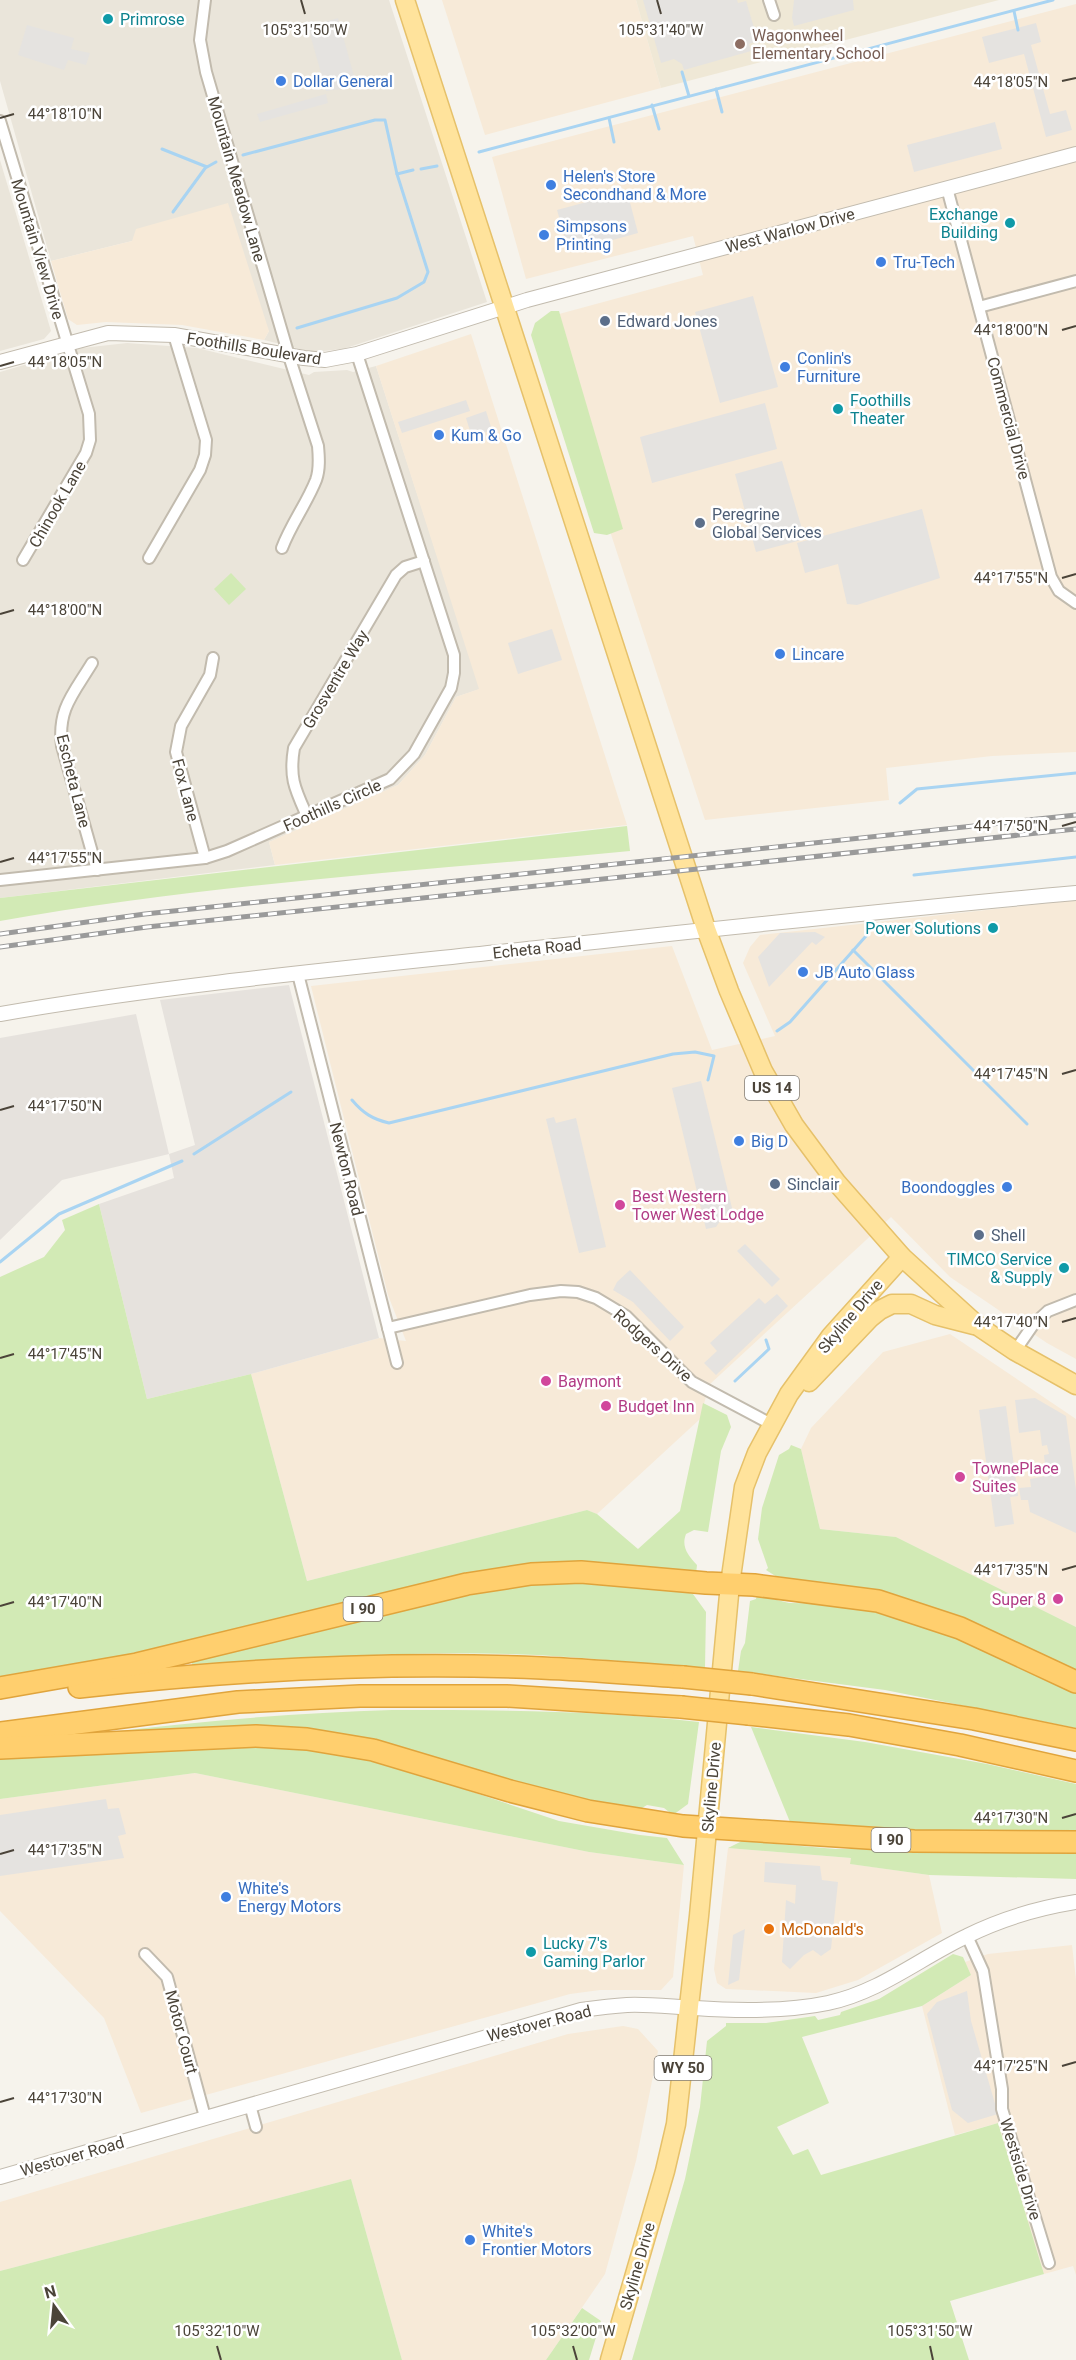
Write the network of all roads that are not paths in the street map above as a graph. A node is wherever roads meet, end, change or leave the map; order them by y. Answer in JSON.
{"nodes":[{"id":1,"x":205,"y":0,"type":"edge"},
{"id":2,"x":405,"y":0,"type":"edge"},
{"id":3,"x":769,"y":0,"type":"edge"},
{"id":4,"x":774,"y":15,"type":"dead end"},
{"id":5,"x":0,"y":120,"type":"edge"},
{"id":6,"x":1076,"y":154,"type":"edge"},
{"id":7,"x":947,"y":188,"type":"junction"},
{"id":8,"x":1076,"y":281,"type":"edge"},
{"id":9,"x":505,"y":307,"type":"junction"},
{"id":10,"x":979,"y":307,"type":"junction"},
{"id":11,"x":174,"y":335,"type":"junction"},
{"id":12,"x":66,"y":343,"type":"junction"},
{"id":13,"x":357,"y":354,"type":"junction"},
{"id":14,"x":289,"y":356,"type":"junction"},
{"id":15,"x":0,"y":362,"type":"edge"},
{"id":16,"x":282,"y":548,"type":"dead end"},
{"id":17,"x":148,"y":558,"type":"dead end"},
{"id":18,"x":23,"y":560,"type":"dead end"},
{"id":19,"x":424,"y":561,"type":"junction"},
{"id":20,"x":1076,"y":603,"type":"edge"},
{"id":21,"x":213,"y":658,"type":"dead end"},
{"id":22,"x":92,"y":663,"type":"dead end"},
{"id":23,"x":307,"y":816,"type":"junction"},
{"id":24,"x":205,"y":858,"type":"junction"},
{"id":25,"x":97,"y":870,"type":"junction"},
{"id":26,"x":0,"y":880,"type":"edge"},
{"id":27,"x":1076,"y":893,"type":"edge"},
{"id":28,"x":706,"y":929,"type":"junction"},
{"id":29,"x":298,"y":974,"type":"junction"},
{"id":30,"x":0,"y":1014,"type":"edge"},
{"id":31,"x":902,"y":1257,"type":"junction"},
{"id":32,"x":1076,"y":1300,"type":"edge"},
{"id":33,"x":978,"y":1326,"type":"junction"},
{"id":34,"x":388,"y":1328,"type":"junction"},
{"id":35,"x":1015,"y":1351,"type":"junction"},
{"id":36,"x":397,"y":1363,"type":"dead end"},
{"id":37,"x":1076,"y":1385,"type":"edge"},
{"id":38,"x":789,"y":1394,"type":"junction"},
{"id":39,"x":771,"y":1424,"type":"junction"},
{"id":40,"x":730,"y":1584,"type":"junction"},
{"id":41,"x":1076,"y":1682,"type":"edge"},
{"id":42,"x":0,"y":1688,"type":"edge"},
{"id":43,"x":0,"y":1698,"type":"edge"},
{"id":44,"x":0,"y":1733,"type":"edge"},
{"id":45,"x":1076,"y":1740,"type":"edge"},
{"id":46,"x":0,"y":1748,"type":"edge"},
{"id":47,"x":1076,"y":1772,"type":"edge"},
{"id":48,"x":707,"y":1827,"type":"junction"},
{"id":49,"x":1076,"y":1842,"type":"edge"},
{"id":50,"x":1076,"y":1902,"type":"edge"},
{"id":51,"x":967,"y":1936,"type":"junction"},
{"id":52,"x":145,"y":1954,"type":"dead end"},
{"id":53,"x":690,"y":2008,"type":"junction"},
{"id":54,"x":250,"y":2104,"type":"junction"},
{"id":55,"x":205,"y":2117,"type":"junction"},
{"id":56,"x":256,"y":2127,"type":"dead end"},
{"id":57,"x":0,"y":2176,"type":"edge"},
{"id":58,"x":1049,"y":2263,"type":"dead end"},
{"id":59,"x":610,"y":2360,"type":"edge"}],
"edges":[{"from":1,"to":14,"type":"street","name":"Mountain Meadow Lane"},
{"from":2,"to":9,"type":"main road","number":"US 14"},
{"from":3,"to":4,"type":"street"},
{"from":5,"to":12,"type":"street","name":"Mountain View Drive"},
{"from":6,"to":7,"type":"street","name":"West Warlow Drive"},
{"from":7,"to":9,"type":"street","name":"West Warlow Drive"},
{"from":7,"to":10,"type":"street","name":"Commercial Drive"},
{"from":8,"to":10,"type":"street"},
{"from":9,"to":13,"type":"street","name":"Foothills Boulevard"},
{"from":9,"to":28,"type":"main road","number":"US 14"},
{"from":10,"to":20,"type":"street","name":"Commercial Drive"},
{"from":11,"to":12,"type":"street","name":"Foothills Boulevard"},
{"from":11,"to":14,"type":"street","name":"Foothills Boulevard"},
{"from":11,"to":17,"type":"street"},
{"from":12,"to":15,"type":"street","name":"Foothills Boulevard"},
{"from":12,"to":18,"type":"street","name":"Chinook Lane"},
{"from":13,"to":14,"type":"street","name":"Foothills Boulevard"},
{"from":13,"to":19,"type":"street","name":"Foothills Circle"},
{"from":14,"to":16,"type":"street","name":"Mountain Meadow Lane"},
{"from":19,"to":23,"type":"street","name":"Grosventre Way"},
{"from":19,"to":23,"type":"street","name":"Foothills Circle"},
{"from":21,"to":24,"type":"street","name":"Fox Lane"},
{"from":22,"to":25,"type":"street","name":"Escheta Lane"},
{"from":23,"to":24,"type":"street","name":"Foothills Circle"},
{"from":24,"to":25,"type":"street","name":"Foothills Circle"},
{"from":25,"to":26,"type":"street","name":"Foothills Circle"},
{"from":27,"to":28,"type":"street","name":"Echeta Road"},
{"from":28,"to":29,"type":"street","name":"Echeta Road"},
{"from":28,"to":31,"type":"main road","number":"US 14"},
{"from":29,"to":30,"type":"street","name":"Echeta Road"},
{"from":29,"to":34,"type":"street","name":"Newton Road"},
{"from":31,"to":33,"type":"main road"},
{"from":31,"to":38,"type":"main road","name":"Skyline Drive"},
{"from":32,"to":35,"type":"street"},
{"from":33,"to":35,"type":"main road"},
{"from":33,"to":38,"type":"main road"},
{"from":34,"to":36,"type":"street","name":"Newton Road"},
{"from":34,"to":39,"type":"street","name":"Rodgers Drive"},
{"from":35,"to":37,"type":"main road"},
{"from":38,"to":39,"type":"main road","name":"Skyline Drive"},
{"from":39,"to":40,"type":"main road","name":"Skyline Drive"},
{"from":40,"to":41,"type":"highway","number":"I 90"},
{"from":40,"to":42,"type":"highway","number":"I 90"},
{"from":40,"to":48,"type":"main road","name":"Skyline Drive"},
{"from":43,"to":45,"type":"highway","bridge":true},
{"from":44,"to":47,"type":"highway","bridge":true},
{"from":46,"to":48,"type":"highway","number":"I 90"},
{"from":48,"to":49,"type":"highway","number":"I 90"},
{"from":48,"to":53,"type":"main road","name":"Skyline Drive","number":"WY 50"},
{"from":50,"to":51,"type":"street","name":"Westover Road"},
{"from":51,"to":53,"type":"street","name":"Westover Road"},
{"from":51,"to":58,"type":"street","name":"Westside Drive"},
{"from":52,"to":55,"type":"street","name":"Motor Court"},
{"from":53,"to":54,"type":"street","name":"Westover Road"},
{"from":53,"to":59,"type":"main road","name":"Skyline Drive","number":"WY 50"},
{"from":54,"to":55,"type":"street","name":"Westover Road"},
{"from":54,"to":56,"type":"street"},
{"from":55,"to":57,"type":"street","name":"Westover Road"}]}
